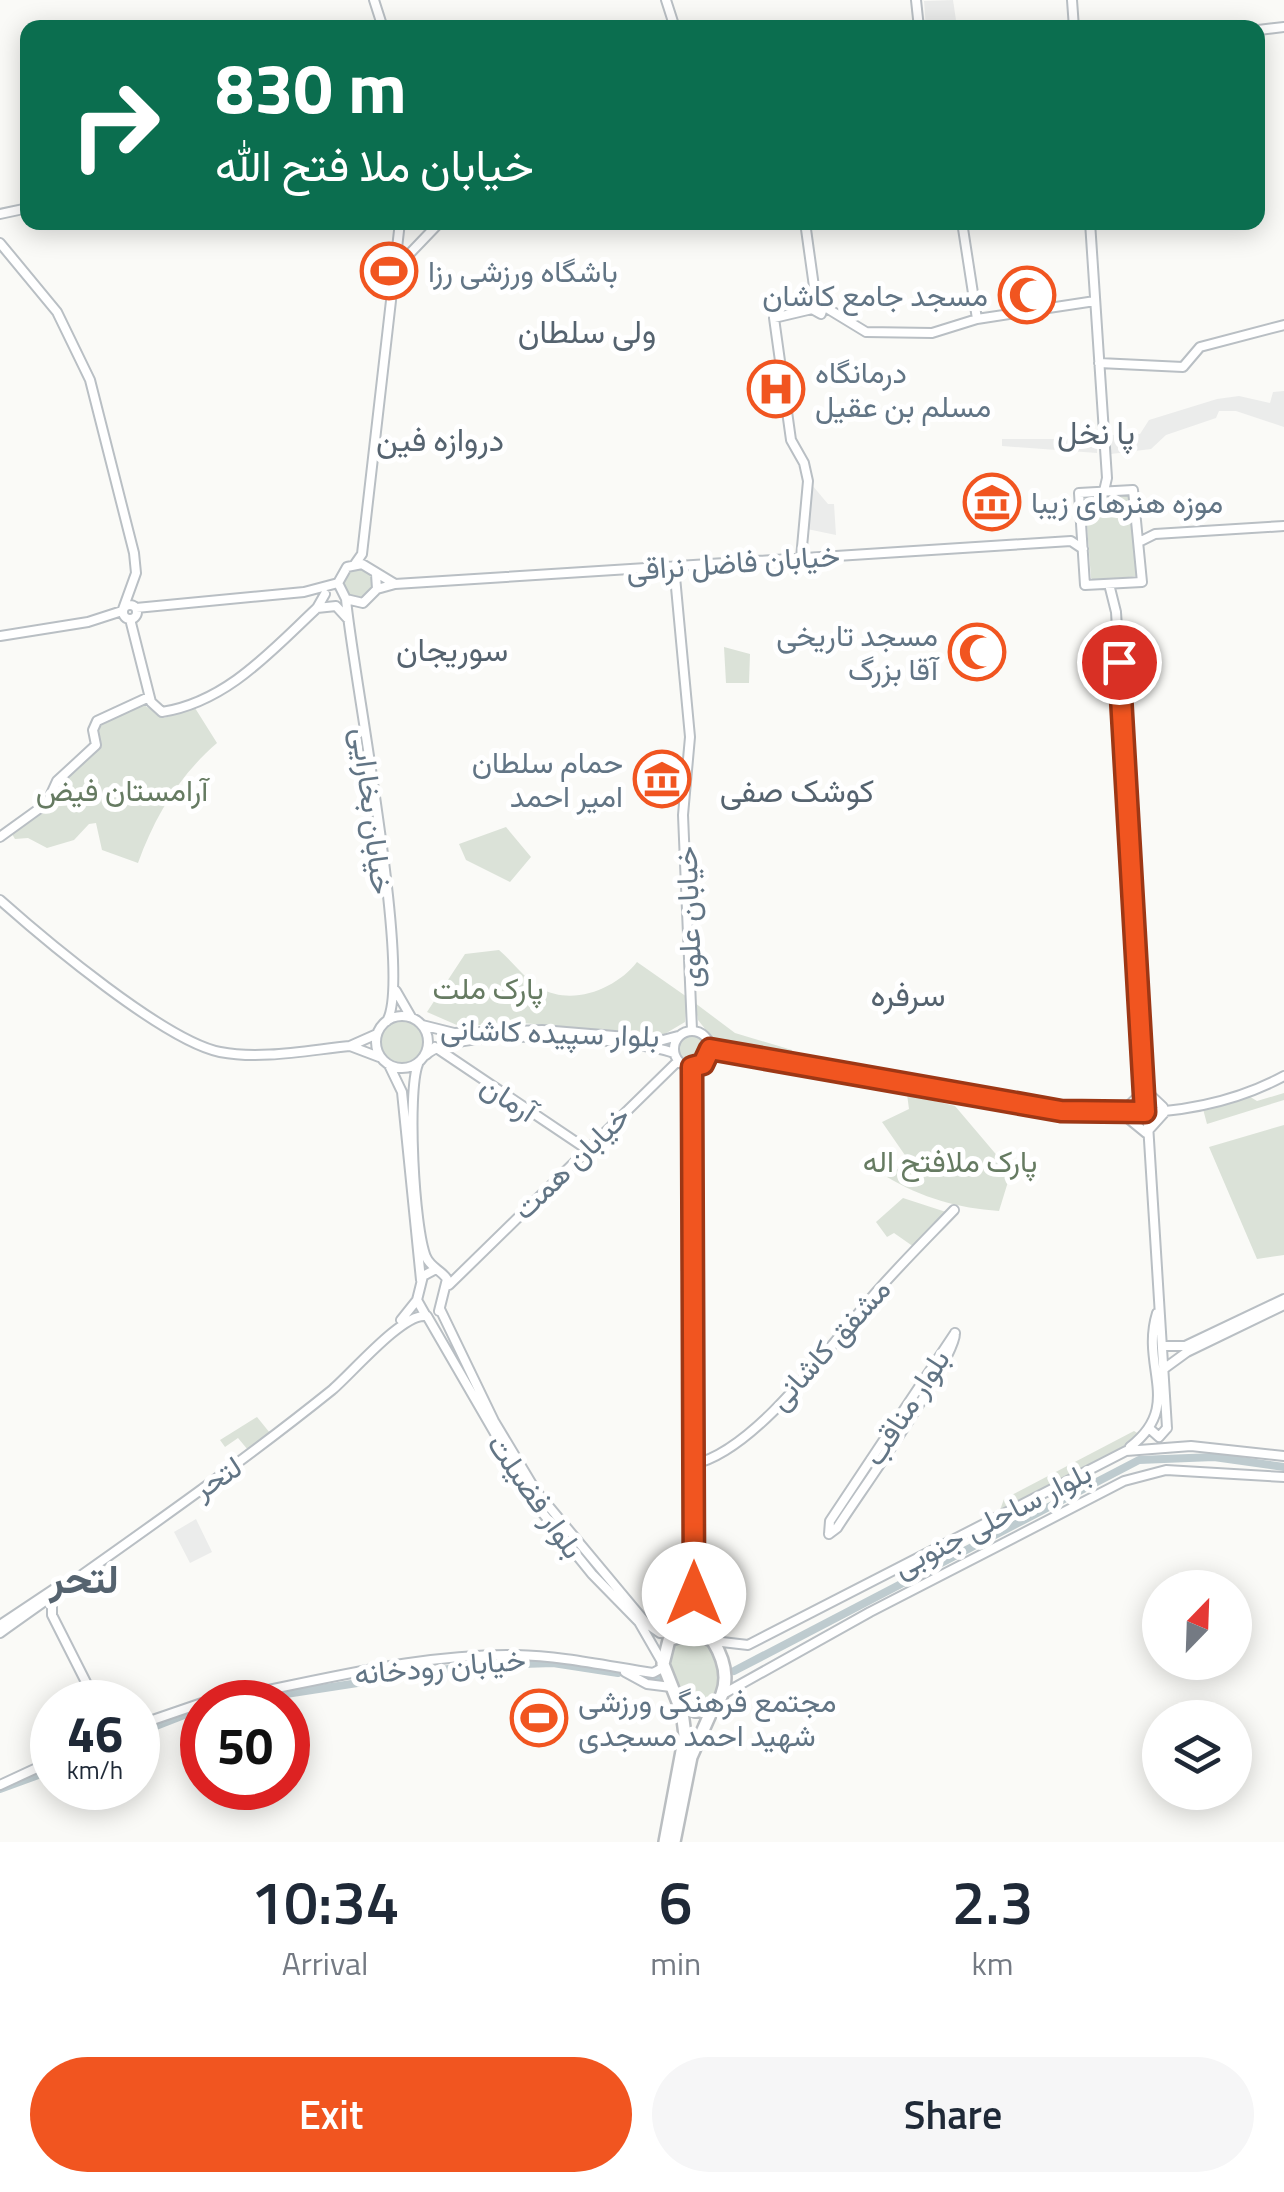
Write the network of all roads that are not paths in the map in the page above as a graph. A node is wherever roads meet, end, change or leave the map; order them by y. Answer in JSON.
{"nodes":[{"id":1,"x":399,"y":230,"type":"edge"},
{"id":2,"x":432,"y":230,"type":"edge"},
{"id":3,"x":806,"y":230,"type":"edge"},
{"id":4,"x":963,"y":230,"type":"edge"},
{"id":5,"x":1091,"y":230,"type":"edge"},
{"id":6,"x":0,"y":244,"type":"edge"},
{"id":7,"x":395,"y":269,"type":"junction"},
{"id":8,"x":1095,"y":301,"type":"junction"},
{"id":9,"x":814,"y":305,"type":"junction"},
{"id":10,"x":977,"y":318,"type":"junction"},
{"id":11,"x":1284,"y":325,"type":"edge"},
{"id":12,"x":1100,"y":366,"type":"junction"},
{"id":13,"x":1107,"y":478,"type":"junction"},
{"id":14,"x":1115,"y":490,"type":"junction"},
{"id":15,"x":1104,"y":491,"type":"junction"},
{"id":16,"x":1284,"y":526,"type":"edge"},
{"id":17,"x":1138,"y":528,"type":"junction"},
{"id":18,"x":1082,"y":529,"type":"junction"},
{"id":19,"x":1154,"y":534,"type":"junction"},
{"id":20,"x":1071,"y":541,"type":"junction"},
{"id":21,"x":1139,"y":542,"type":"junction"},
{"id":22,"x":1083,"y":549,"type":"junction"},
{"id":23,"x":362,"y":554,"type":"junction"},
{"id":24,"x":801,"y":558,"type":"junction"},
{"id":25,"x":355,"y":564,"type":"junction"},
{"id":26,"x":368,"y":566,"type":"junction"},
{"id":27,"x":674,"y":566,"type":"junction"},
{"id":28,"x":376,"y":574,"type":"junction"},
{"id":29,"x":338,"y":583,"type":"junction"},
{"id":30,"x":1113,"y":583,"type":"junction"},
{"id":31,"x":395,"y":584,"type":"junction"},
{"id":32,"x":377,"y":590,"type":"junction"},
{"id":33,"x":304,"y":592,"type":"junction"},
{"id":34,"x":326,"y":594,"type":"junction"},
{"id":35,"x":344,"y":597,"type":"junction"},
{"id":36,"x":358,"y":603,"type":"junction"},
{"id":37,"x":317,"y":608,"type":"junction"},
{"id":38,"x":130,"y":612,"type":"junction"},
{"id":39,"x":348,"y":619,"type":"junction"},
{"id":40,"x":350,"y":630,"type":"junction"},
{"id":41,"x":0,"y":636,"type":"edge"},
{"id":42,"x":149,"y":697,"type":"junction"},
{"id":43,"x":0,"y":837,"type":"edge"},
{"id":44,"x":0,"y":900,"type":"edge"},
{"id":45,"x":396,"y":991,"type":"junction"},
{"id":46,"x":412,"y":1018,"type":"junction"},
{"id":47,"x":387,"y":1021,"type":"junction"},
{"id":48,"x":422,"y":1025,"type":"junction"},
{"id":49,"x":692,"y":1030,"type":"junction"},
{"id":50,"x":440,"y":1032,"type":"junction"},
{"id":51,"x":377,"y":1034,"type":"junction"},
{"id":52,"x":678,"y":1036,"type":"junction"},
{"id":53,"x":440,"y":1045,"type":"junction"},
{"id":54,"x":350,"y":1046,"type":"junction"},
{"id":55,"x":710,"y":1049,"type":"junction"},
{"id":56,"x":426,"y":1055,"type":"junction"},
{"id":57,"x":676,"y":1057,"type":"junction"},
{"id":58,"x":381,"y":1058,"type":"junction"},
{"id":59,"x":418,"y":1064,"type":"junction"},
{"id":60,"x":389,"y":1065,"type":"junction"},
{"id":61,"x":692,"y":1067,"type":"junction"},
{"id":62,"x":1284,"y":1076,"type":"edge"},
{"id":63,"x":1145,"y":1090,"type":"junction"},
{"id":64,"x":1164,"y":1109,"type":"junction"},
{"id":65,"x":1145,"y":1112,"type":"junction"},
{"id":66,"x":1120,"y":1113,"type":"junction"},
{"id":67,"x":1146,"y":1133,"type":"junction"},
{"id":68,"x":585,"y":1148,"type":"junction"},
{"id":69,"x":954,"y":1210,"type":"dead end"},
{"id":70,"x":465,"y":1265,"type":"junction"},
{"id":71,"x":437,"y":1269,"type":"junction"},
{"id":72,"x":421,"y":1280,"type":"junction"},
{"id":73,"x":446,"y":1288,"type":"junction"},
{"id":74,"x":417,"y":1300,"type":"junction"},
{"id":75,"x":1284,"y":1302,"type":"edge"},
{"id":76,"x":440,"y":1309,"type":"junction"},
{"id":77,"x":426,"y":1316,"type":"junction"},
{"id":78,"x":1158,"y":1325,"type":"junction"},
{"id":79,"x":1231,"y":1326,"type":"junction"},
{"id":80,"x":1164,"y":1346,"type":"junction"},
{"id":81,"x":1165,"y":1368,"type":"junction"},
{"id":82,"x":1167,"y":1428,"type":"junction"},
{"id":83,"x":1150,"y":1429,"type":"junction"},
{"id":84,"x":1191,"y":1446,"type":"junction"},
{"id":85,"x":1126,"y":1451,"type":"junction"},
{"id":86,"x":1264,"y":1454,"type":"junction"},
{"id":87,"x":1282,"y":1455,"type":"edge"},
{"id":88,"x":694,"y":1464,"type":"junction"},
{"id":89,"x":231,"y":1466,"type":"junction"},
{"id":90,"x":1262,"y":1476,"type":"junction"},
{"id":91,"x":1281,"y":1477,"type":"edge"},
{"id":92,"x":206,"y":1481,"type":"junction"},
{"id":93,"x":533,"y":1493,"type":"junction"},
{"id":94,"x":829,"y":1534,"type":"joint"},
{"id":95,"x":694,"y":1594,"type":"junction"},
{"id":96,"x":53,"y":1596,"type":"junction"},
{"id":97,"x":36,"y":1607,"type":"junction"},
{"id":98,"x":52,"y":1615,"type":"junction"},
{"id":99,"x":0,"y":1626,"type":"edge"},
{"id":100,"x":0,"y":1633,"type":"edge"},
{"id":101,"x":679,"y":1634,"type":"junction"},
{"id":102,"x":712,"y":1639,"type":"junction"},
{"id":103,"x":663,"y":1666,"type":"junction"},
{"id":104,"x":617,"y":1667,"type":"junction"},
{"id":105,"x":85,"y":1680,"type":"edge"},
{"id":106,"x":310,"y":1681,"type":"edge"},
{"id":107,"x":671,"y":1687,"type":"junction"},
{"id":108,"x":724,"y":1693,"type":"junction"},
{"id":109,"x":682,"y":1704,"type":"junction"},
{"id":110,"x":712,"y":1710,"type":"junction"},
{"id":111,"x":30,"y":1771,"type":"edge"},
{"id":112,"x":0,"y":1784,"type":"edge"},
{"id":113,"x":665,"y":1842,"type":"edge"},
{"id":114,"x":674,"y":1842,"type":"edge"}],
"edges":[{"from":1,"to":7,"type":"main road"},
{"from":2,"to":7,"type":"main road"},
{"from":3,"to":9,"type":"main road"},
{"from":4,"to":10,"type":"main road"},
{"from":5,"to":8,"type":"main road"},
{"from":6,"to":38,"type":"main road"},
{"from":7,"to":23,"type":"main road"},
{"from":8,"to":10,"type":"main road"},
{"from":8,"to":12,"type":"main road"},
{"from":9,"to":10,"type":"main road"},
{"from":9,"to":24,"type":"main road"},
{"from":11,"to":12,"type":"main road"},
{"from":12,"to":13,"type":"main road"},
{"from":13,"to":14,"type":"main road"},
{"from":13,"to":15,"type":"main road"},
{"from":14,"to":15,"type":"main road"},
{"from":14,"to":17,"type":"main road"},
{"from":15,"to":18,"type":"main road"},
{"from":16,"to":19,"type":"main road"},
{"from":17,"to":19,"type":"main road"},
{"from":17,"to":21,"type":"main road"},
{"from":18,"to":20,"type":"main road"},
{"from":18,"to":22,"type":"main road"},
{"from":19,"to":21,"type":"main road"},
{"from":20,"to":22,"type":"main road"},
{"from":20,"to":24,"type":"main road","name":"خیابان فاضل نراقی"},
{"from":21,"to":30,"type":"main road"},
{"from":22,"to":30,"type":"main road"},
{"from":23,"to":25,"type":"main road"},
{"from":23,"to":26,"type":"main road"},
{"from":24,"to":27,"type":"main road","name":"خیابان فاضل نراقی"},
{"from":25,"to":26,"type":"main road"},
{"from":25,"to":29,"type":"main road"},
{"from":26,"to":28,"type":"main road"},
{"from":27,"to":31,"type":"main road","name":"خیابان فاضل نراقی"},
{"from":27,"to":49,"type":"main road","name":"خیابان علوی"},
{"from":28,"to":31,"type":"main road"},
{"from":28,"to":32,"type":"main road"},
{"from":29,"to":33,"type":"main road"},
{"from":29,"to":35,"type":"main road"},
{"from":30,"to":63,"type":"main road"},
{"from":31,"to":32,"type":"main road","name":"خیابان فاضل نراقی"},
{"from":32,"to":36,"type":"main road"},
{"from":33,"to":34,"type":"main road"},
{"from":33,"to":38,"type":"main road"},
{"from":34,"to":35,"type":"main road"},
{"from":34,"to":37,"type":"main road"},
{"from":35,"to":36,"type":"main road"},
{"from":35,"to":39,"type":"main road","name":"خیابان بخارایی"},
{"from":36,"to":40,"type":"main road","name":"خیابان بخارایی"},
{"from":37,"to":39,"type":"main road"},
{"from":37,"to":42,"type":"main road"},
{"from":38,"to":41,"type":"main road"},
{"from":38,"to":42,"type":"main road"},
{"from":39,"to":40,"type":"main road","name":"خیابان بخارایی"},
{"from":40,"to":45,"type":"main road","name":"خیابان بخارایی"},
{"from":42,"to":43,"type":"main road"},
{"from":44,"to":54,"type":"main road"},
{"from":45,"to":46,"type":"main road","name":"خیابان بخارایی"},
{"from":45,"to":47,"type":"main road","name":"خیابان بخارایی"},
{"from":46,"to":47,"type":"main road"},
{"from":46,"to":48,"type":"main road"},
{"from":47,"to":51,"type":"main road"},
{"from":48,"to":50,"type":"main road","name":"بلوار سپیده کاشانی"},
{"from":48,"to":56,"type":"main road"},
{"from":49,"to":52,"type":"main road"},
{"from":49,"to":55,"type":"main road"},
{"from":50,"to":52,"type":"main road","name":"بلوار سپیده کاشانی"},
{"from":50,"to":53,"type":"main road"},
{"from":51,"to":54,"type":"main road"},
{"from":51,"to":58,"type":"main road"},
{"from":52,"to":57,"type":"main road"},
{"from":53,"to":56,"type":"main road","name":"بلوار سپیده کاشانی"},
{"from":53,"to":57,"type":"main road","name":"بلوار سپیده کاشانی"},
{"from":53,"to":68,"type":"main road","name":"آرمان"},
{"from":54,"to":58,"type":"main road"},
{"from":55,"to":61,"type":"main road"},
{"from":55,"to":66,"type":"main road"},
{"from":56,"to":59,"type":"main road"},
{"from":57,"to":61,"type":"main road"},
{"from":57,"to":68,"type":"main road","name":"خیابان همت"},
{"from":58,"to":60,"type":"main road"},
{"from":59,"to":60,"type":"main road"},
{"from":59,"to":71,"type":"main road"},
{"from":60,"to":72,"type":"main road"},
{"from":61,"to":88,"type":"main road"},
{"from":62,"to":64,"type":"main road"},
{"from":63,"to":64,"type":"main road"},
{"from":63,"to":65,"type":"main road"},
{"from":63,"to":66,"type":"main road"},
{"from":64,"to":65,"type":"main road"},
{"from":64,"to":67,"type":"main road"},
{"from":65,"to":66,"type":"main road"},
{"from":65,"to":67,"type":"main road"},
{"from":66,"to":67,"type":"main road"},
{"from":67,"to":78,"type":"main road"},
{"from":68,"to":70,"type":"main road","name":"خیابان همت"},
{"from":69,"to":88,"type":"main road","name":"مشفق کاشانی"},
{"from":70,"to":71,"type":"main road"},
{"from":70,"to":73,"type":"main road","name":"خیابان همت"},
{"from":71,"to":72,"type":"main road"},
{"from":71,"to":73,"type":"main road"},
{"from":72,"to":74,"type":"main road"},
{"from":73,"to":76,"type":"main road"},
{"from":74,"to":77,"type":"main road","name":"بلوار فضیلت"},
{"from":74,"to":89,"type":"main road","name":"لتحر"},
{"from":75,"to":79,"type":"main road"},
{"from":76,"to":77,"type":"main road","name":"لتحر"},
{"from":76,"to":93,"type":"main road","name":"بلوار فضیلت"},
{"from":77,"to":89,"type":"main road","name":"لتحر"},
{"from":77,"to":93,"type":"main road","name":"بلوار فضیلت"},
{"from":78,"to":80,"type":"main road"},
{"from":78,"to":83,"type":"main road"},
{"from":79,"to":80,"type":"main road"},
{"from":79,"to":81,"type":"main road"},
{"from":80,"to":81,"type":"main road"},
{"from":81,"to":82,"type":"main road"},
{"from":82,"to":83,"type":"main road"},
{"from":82,"to":84,"type":"main road"},
{"from":83,"to":85,"type":"main road"},
{"from":84,"to":85,"type":"main road","name":"بلوار ساحلی جنوبی"},
{"from":84,"to":86,"type":"main road","name":"بلوار ساحلی جنوبی"},
{"from":85,"to":102,"type":"main road","name":"بلوار ساحلی جنوبی"},
{"from":86,"to":87,"type":"main road","name":"بلوار ساحلی جنوبی"},
{"from":86,"to":90,"type":"main road"},
{"from":87,"to":91,"type":"main road"},
{"from":88,"to":95,"type":"main road"},
{"from":89,"to":92,"type":"main road","name":"لتحر"},
{"from":90,"to":91,"type":"main road","name":"بلوار ساحلی جنوبی"},
{"from":90,"to":108,"type":"main road","name":"بلوار ساحلی جنوبی"},
{"from":92,"to":96,"type":"main road","name":"لتحر"},
{"from":92,"to":99,"type":"main road","name":"لتحر"},
{"from":93,"to":101,"type":"main road","name":"بلوار فضیلت"},
{"from":93,"to":103,"type":"main road","name":"بلوار فضیلت"},
{"from":94,"to":94,"type":"main road","name":"بلوار مناقب"},
{"from":95,"to":101,"type":"main road"},
{"from":95,"to":102,"type":"main road"},
{"from":96,"to":97,"type":"main road","name":"لتحر"},
{"from":96,"to":98,"type":"main road"},
{"from":97,"to":98,"type":"main road"},
{"from":97,"to":100,"type":"main road","name":"لتحر"},
{"from":98,"to":105,"type":"main road"},
{"from":101,"to":102,"type":"highway"},
{"from":101,"to":103,"type":"highway"},
{"from":102,"to":108,"type":"highway"},
{"from":103,"to":104,"type":"main road"},
{"from":103,"to":107,"type":"highway"},
{"from":104,"to":106,"type":"main road","name":"خیابان رودخانه"},
{"from":104,"to":107,"type":"main road"},
{"from":107,"to":109,"type":"highway"},
{"from":108,"to":110,"type":"highway"},
{"from":109,"to":110,"type":"highway"},
{"from":109,"to":113,"type":"highway"},
{"from":110,"to":114,"type":"highway"},
{"from":111,"to":112,"type":"main road"}]}
